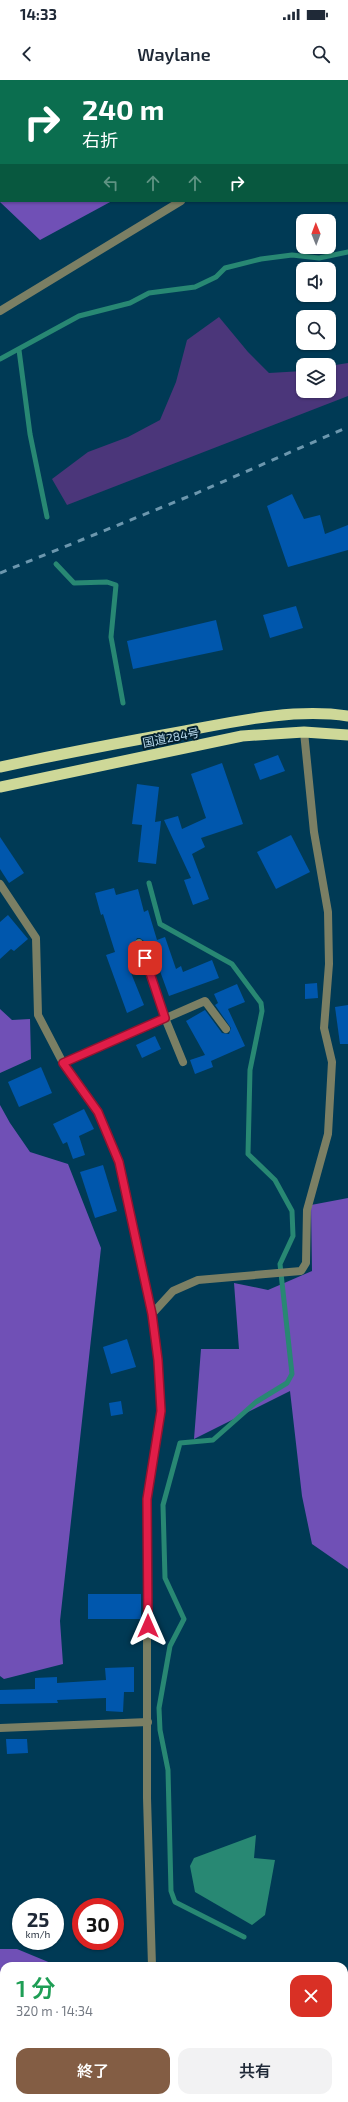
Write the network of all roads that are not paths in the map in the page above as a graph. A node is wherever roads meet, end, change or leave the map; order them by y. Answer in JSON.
{"nodes":[{"id":1,"x":179,"y":202,"type":"edge"},
{"id":2,"x":0,"y":311,"type":"edge"},
{"id":3,"x":348,"y":716,"type":"edge"},
{"id":4,"x":304,"y":732,"type":"junction"},
{"id":5,"x":348,"y":735,"type":"edge"},
{"id":6,"x":0,"y":767,"type":"edge"},
{"id":7,"x":0,"y":787,"type":"edge"},
{"id":8,"x":0,"y":884,"type":"edge"},
{"id":9,"x":140,"y":943,"type":"dead end"},
{"id":10,"x":165,"y":1018,"type":"junction"},
{"id":11,"x":226,"y":1029,"type":"dead end"},
{"id":12,"x":183,"y":1062,"type":"dead end"},
{"id":13,"x":63,"y":1063,"type":"junction"},
{"id":14,"x":152,"y":1314,"type":"junction"},
{"id":15,"x":148,"y":1722,"type":"junction"},
{"id":16,"x":0,"y":1728,"type":"edge"},
{"id":17,"x":152,"y":1962,"type":"edge"}],
"edges":[{"from":1,"to":2,"type":"street"},
{"from":3,"to":6,"type":"highway","name":"国道284号"},
{"from":4,"to":5,"type":"highway","name":"国道284号"},
{"from":4,"to":7,"type":"highway","name":"国道284号"},
{"from":4,"to":14,"type":"street"},
{"from":8,"to":13,"type":"street"},
{"from":9,"to":10,"type":"street"},
{"from":10,"to":11,"type":"street"},
{"from":10,"to":12,"type":"street"},
{"from":10,"to":13,"type":"street"},
{"from":13,"to":14,"type":"street"},
{"from":14,"to":15,"type":"street"},
{"from":15,"to":16,"type":"street"},
{"from":15,"to":17,"type":"street"}]}
